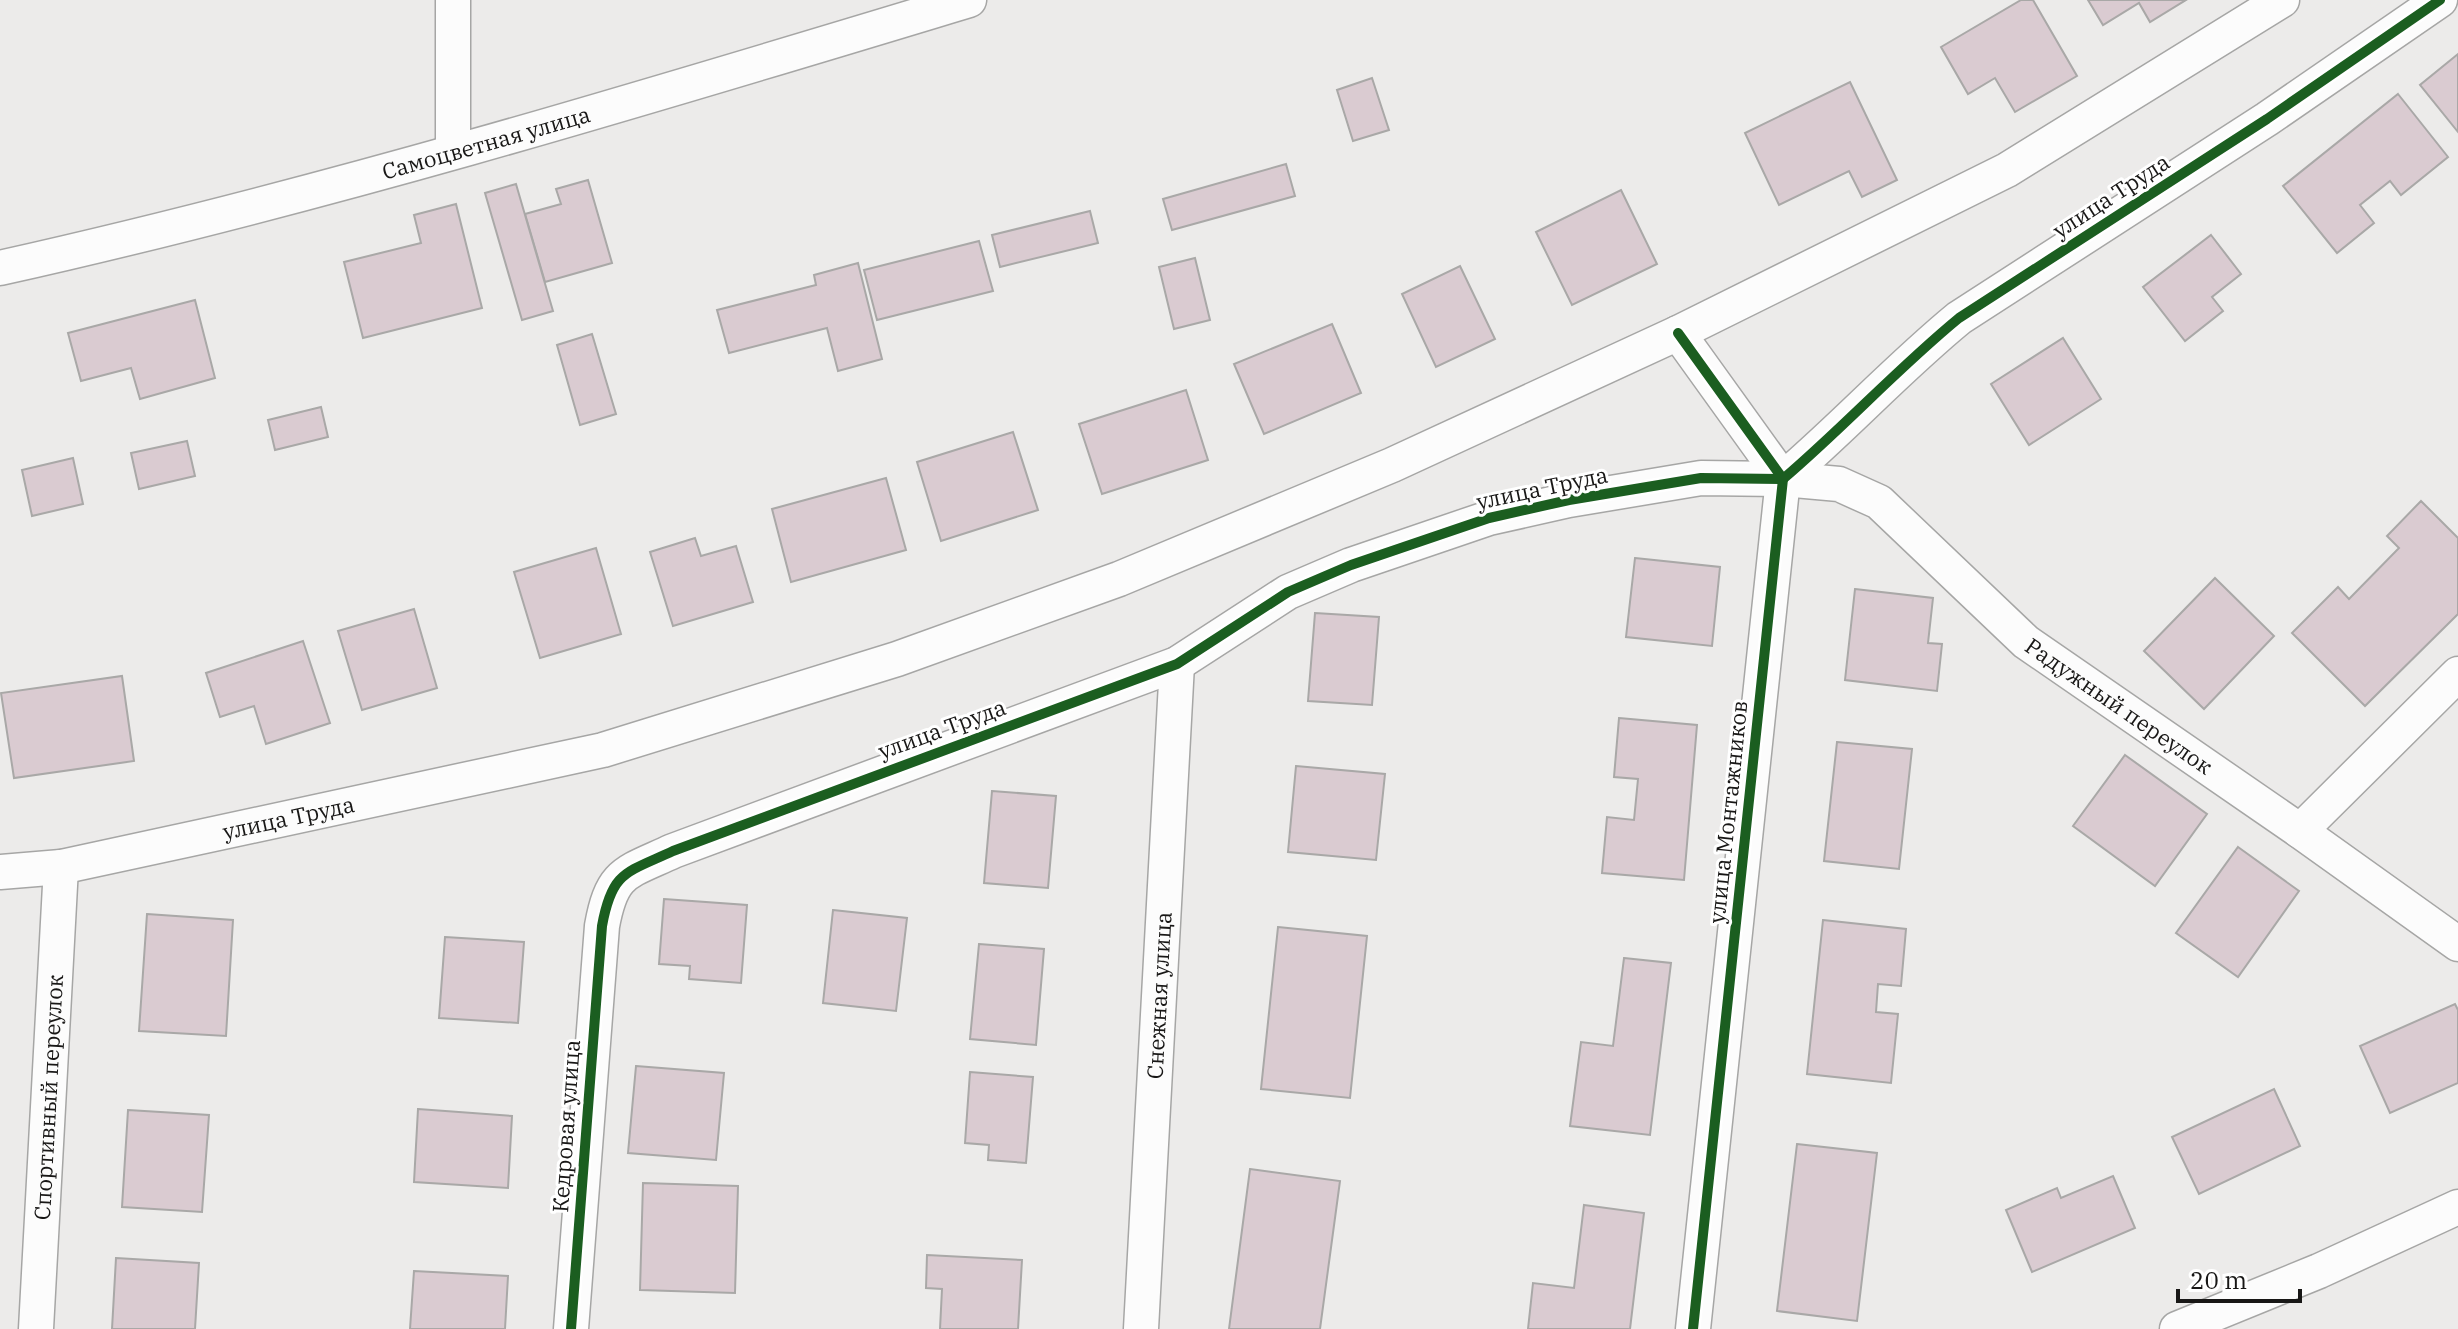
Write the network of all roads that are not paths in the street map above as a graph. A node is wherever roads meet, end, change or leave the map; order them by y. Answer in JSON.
{"nodes":[{"id":1,"x":453,"y":0,"type":"edge"},
{"id":2,"x":969,"y":0,"type":"edge"},
{"id":3,"x":2282,"y":0,"type":"edge"},
{"id":4,"x":2440,"y":0,"type":"edge"},
{"id":5,"x":453,"y":151,"type":"junction"},
{"id":6,"x":0,"y":268,"type":"edge"},
{"id":7,"x":1678,"y":333,"type":"junction"},
{"id":8,"x":1783,"y":479,"type":"junction"},
{"id":9,"x":1177,"y":664,"type":"junction"},
{"id":10,"x":2458,"y":674,"type":"edge"},
{"id":11,"x":2300,"y":831,"type":"junction"},
{"id":12,"x":61,"y":867,"type":"junction"},
{"id":13,"x":0,"y":872,"type":"edge"},
{"id":14,"x":602,"y":926,"type":"joint"},
{"id":15,"x":2458,"y":944,"type":"edge"},
{"id":16,"x":2458,"y":1207,"type":"edge"},
{"id":17,"x":36,"y":1329,"type":"edge"},
{"id":18,"x":571,"y":1329,"type":"edge"},
{"id":19,"x":1141,"y":1329,"type":"edge"},
{"id":20,"x":1693,"y":1329,"type":"edge"},
{"id":21,"x":2177,"y":1329,"type":"edge"}],
"edges":[{"from":1,"to":5,"type":"street"},
{"from":2,"to":5,"type":"street","name":"Самоцветная улица"},
{"from":3,"to":7,"type":"street","name":"улица Труда"},
{"from":4,"to":8,"type":"street","name":"улица Труда"},
{"from":5,"to":6,"type":"street","name":"Самоцветная улица"},
{"from":7,"to":8,"type":"street"},
{"from":7,"to":12,"type":"street","name":"улица Труда"},
{"from":8,"to":9,"type":"street","name":"улица Труда"},
{"from":8,"to":11,"type":"street","name":"Радужный переулок"},
{"from":8,"to":20,"type":"street","name":"улица Монтажников"},
{"from":9,"to":14,"type":"street","name":"улица Труда"},
{"from":9,"to":19,"type":"street","name":"Снежная улица"},
{"from":10,"to":11,"type":"street"},
{"from":11,"to":15,"type":"street","name":"Радужный переулок"},
{"from":12,"to":13,"type":"street","name":"улица Труда"},
{"from":12,"to":17,"type":"street","name":"Спортивный переулок"},
{"from":14,"to":18,"type":"street","name":"Кедровая улица"},
{"from":16,"to":21,"type":"street"}]}
